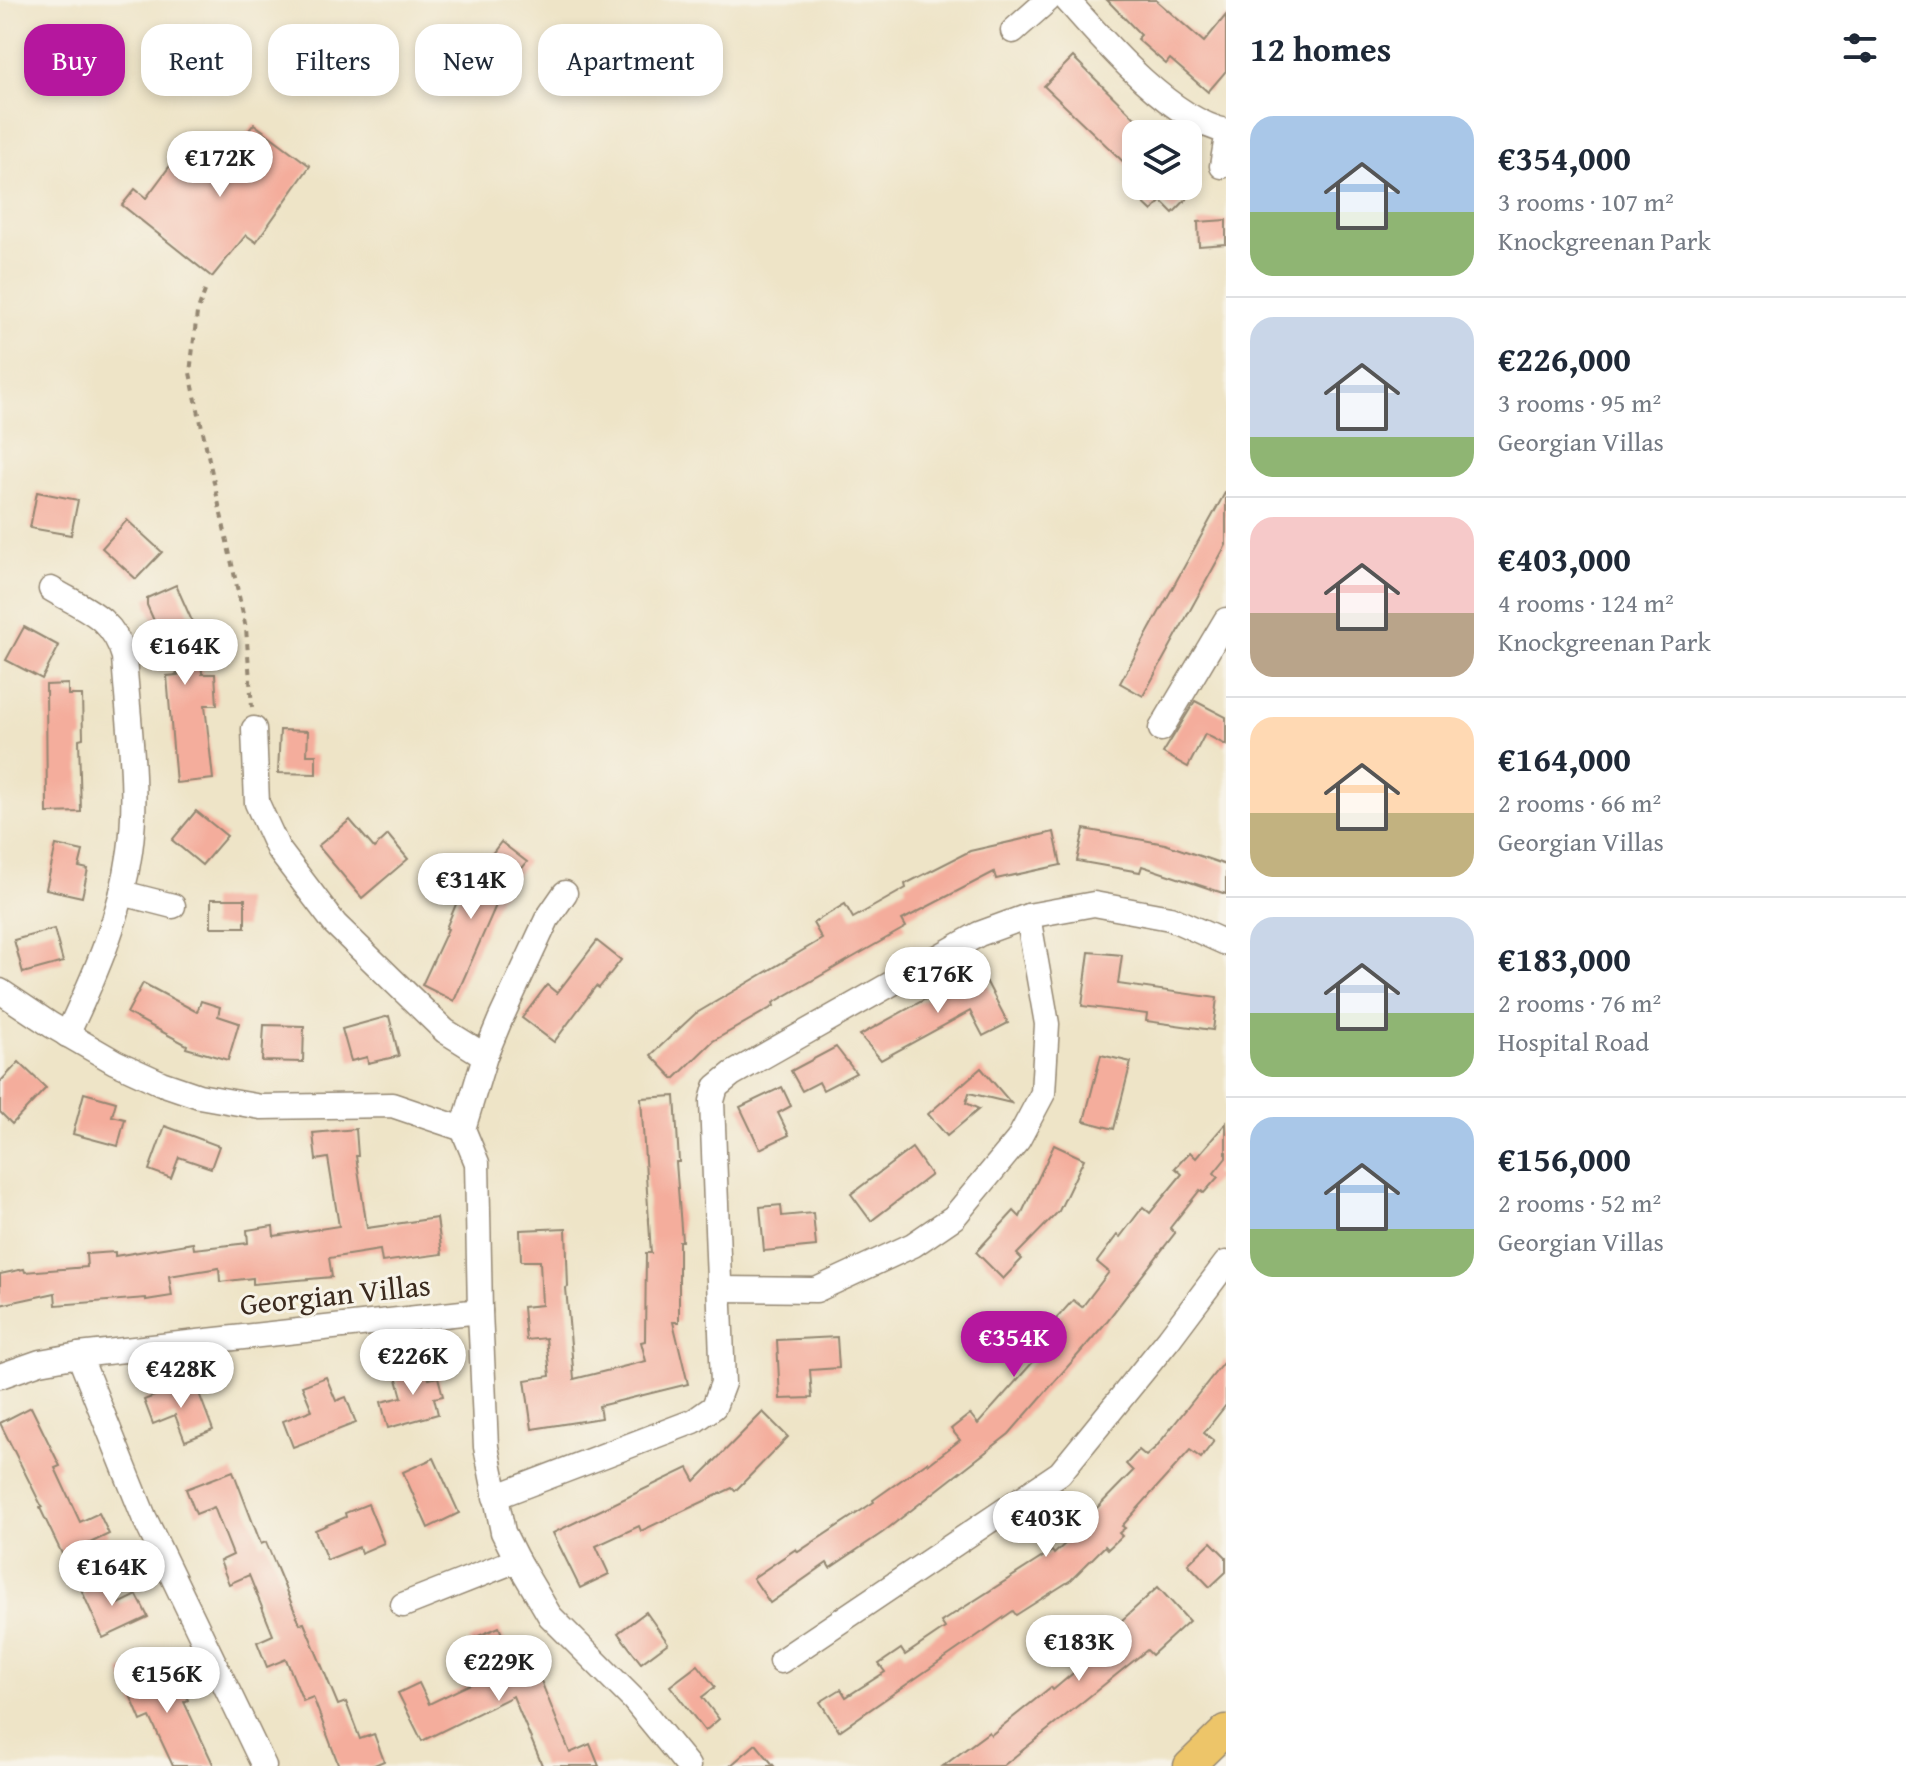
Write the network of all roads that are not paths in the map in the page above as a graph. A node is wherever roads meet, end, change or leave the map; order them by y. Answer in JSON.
{"nodes":[{"id":1,"x":1048,"y":0,"type":"edge"},
{"id":2,"x":1067,"y":0,"type":"edge"},
{"id":3,"x":1013,"y":31,"type":"dead end"},
{"id":4,"x":1226,"y":131,"type":"edge"},
{"id":5,"x":51,"y":589,"type":"dead end"},
{"id":6,"x":1224,"y":626,"type":"edge"},
{"id":7,"x":254,"y":729,"type":"road end"},
{"id":8,"x":1161,"y":729,"type":"dead end"},
{"id":9,"x":122,"y":893,"type":"junction"},
{"id":10,"x":565,"y":893,"type":"dead end"},
{"id":11,"x":173,"y":906,"type":"dead end"},
{"id":12,"x":1028,"y":916,"type":"junction"},
{"id":13,"x":1226,"y":943,"type":"edge"},
{"id":14,"x":2,"y":998,"type":"edge"},
{"id":15,"x":67,"y":1035,"type":"junction"},
{"id":16,"x":485,"y":1056,"type":"junction"},
{"id":17,"x":463,"y":1129,"type":"junction"},
{"id":18,"x":1226,"y":1263,"type":"edge"},
{"id":19,"x":720,"y":1289,"type":"junction"},
{"id":20,"x":480,"y":1311,"type":"junction"},
{"id":21,"x":79,"y":1355,"type":"junction"},
{"id":22,"x":0,"y":1376,"type":"edge"},
{"id":23,"x":495,"y":1497,"type":"junction"},
{"id":24,"x":517,"y":1560,"type":"junction"},
{"id":25,"x":403,"y":1605,"type":"dead end"},
{"id":26,"x":781,"y":1661,"type":"dead end"},
{"id":27,"x":1226,"y":1730,"type":"edge"},
{"id":28,"x":264,"y":1766,"type":"edge"},
{"id":29,"x":688,"y":1766,"type":"edge"},
{"id":30,"x":1189,"y":1766,"type":"edge"}],
"edges":[{"from":1,"to":3,"type":"street"},
{"from":2,"to":4,"type":"street"},
{"from":5,"to":9,"type":"street"},
{"from":6,"to":8,"type":"street"},
{"from":7,"to":16,"type":"street"},
{"from":9,"to":11,"type":"street"},
{"from":9,"to":15,"type":"street"},
{"from":10,"to":16,"type":"street"},
{"from":12,"to":13,"type":"street"},
{"from":12,"to":19,"type":"street"},
{"from":12,"to":19,"type":"street"},
{"from":14,"to":15,"type":"street"},
{"from":15,"to":17,"type":"street"},
{"from":16,"to":17,"type":"street"},
{"from":17,"to":20,"type":"street"},
{"from":18,"to":26,"type":"street"},
{"from":19,"to":23,"type":"street"},
{"from":20,"to":21,"type":"street","name":"Georgian Villas"},
{"from":20,"to":23,"type":"street"},
{"from":21,"to":22,"type":"street","name":"Georgian Villas"},
{"from":21,"to":28,"type":"street"},
{"from":23,"to":24,"type":"street"},
{"from":24,"to":25,"type":"street"},
{"from":24,"to":29,"type":"street"},
{"from":27,"to":30,"type":"main road"}]}
